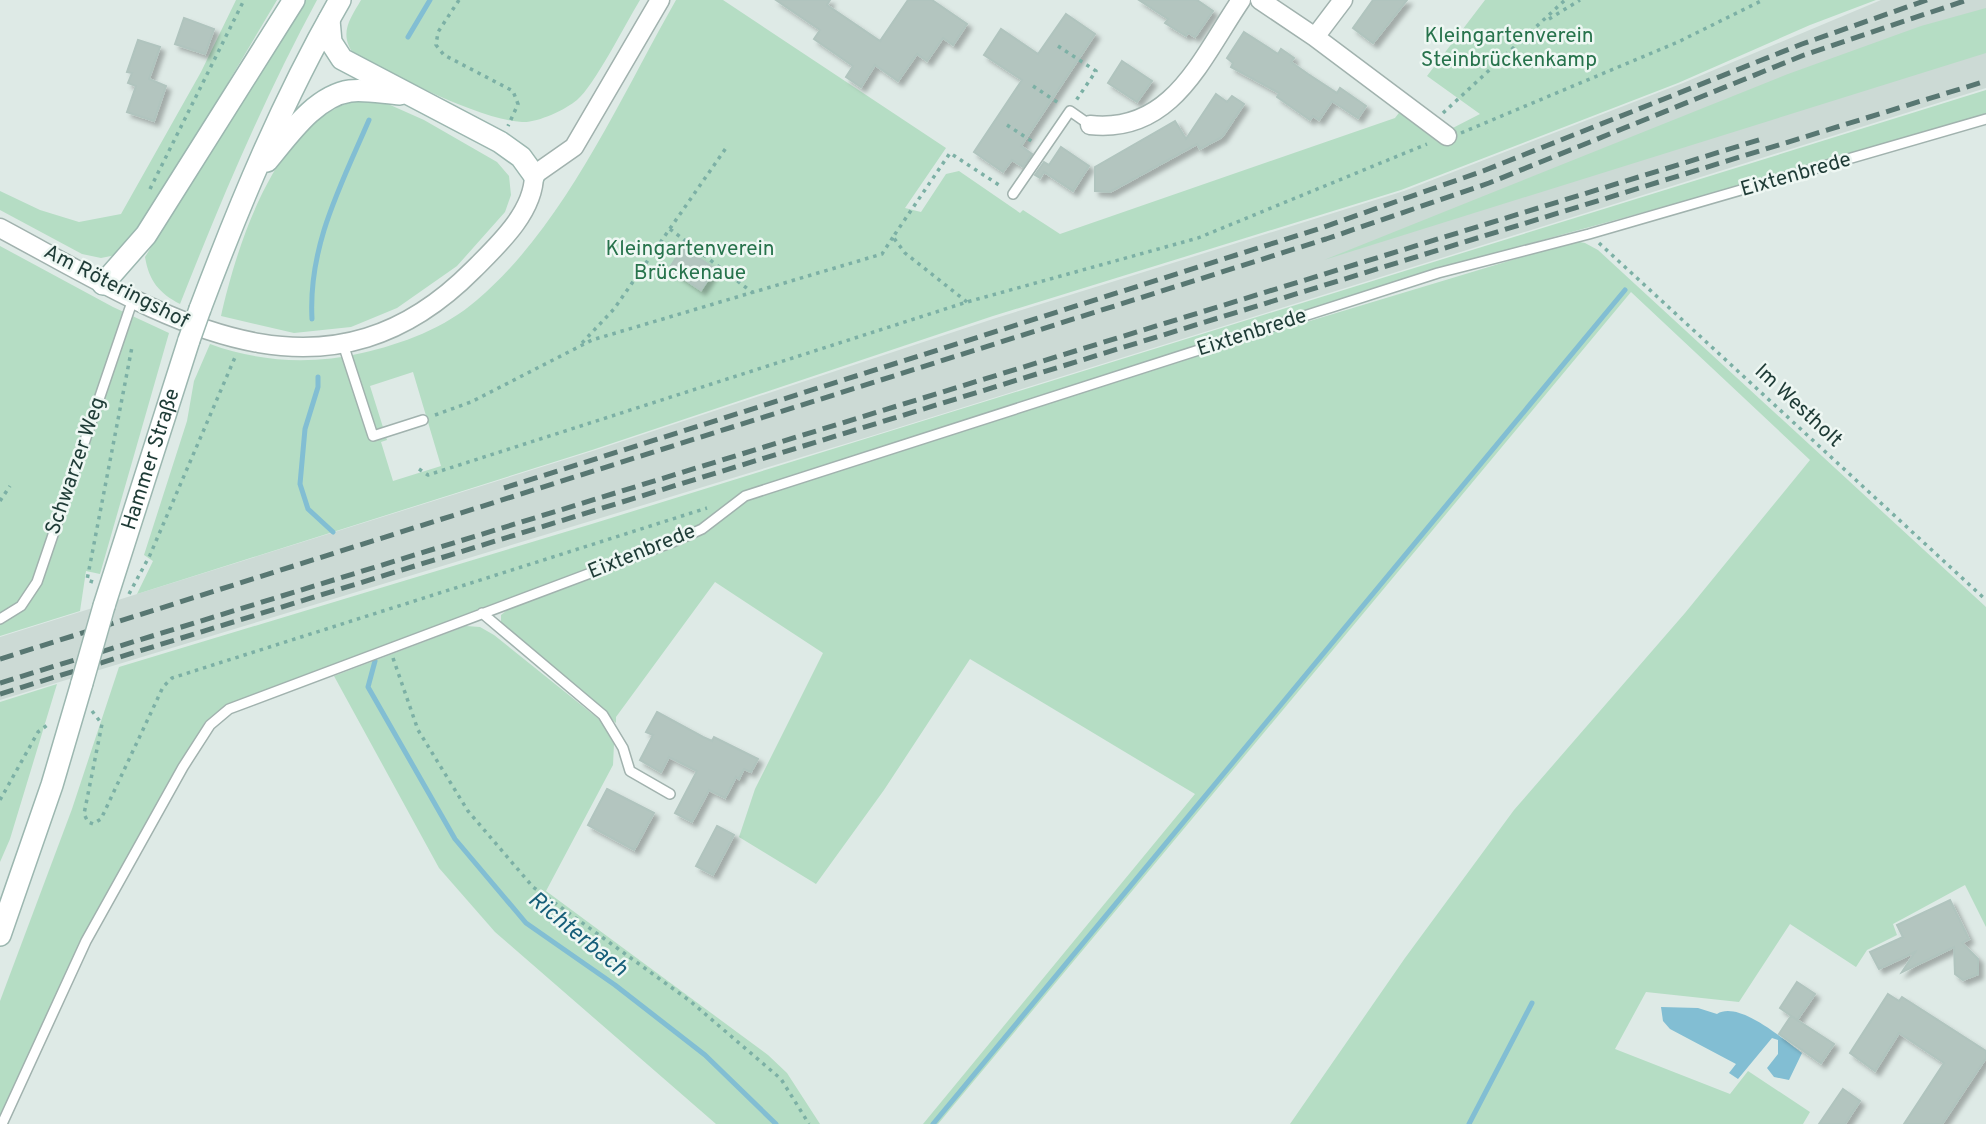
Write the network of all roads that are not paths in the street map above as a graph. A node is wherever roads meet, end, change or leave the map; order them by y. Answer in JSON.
{"nodes":[{"id":1,"x":294,"y":0,"type":"edge"},
{"id":2,"x":340,"y":0,"type":"edge"},
{"id":3,"x":660,"y":0,"type":"edge"},
{"id":4,"x":1241,"y":0,"type":"edge"},
{"id":5,"x":1260,"y":0,"type":"edge"},
{"id":6,"x":1343,"y":0,"type":"edge"},
{"id":7,"x":329,"y":20,"type":"junction"},
{"id":8,"x":1315,"y":37,"type":"junction"},
{"id":9,"x":406,"y":95,"type":"junction"},
{"id":10,"x":1986,"y":119,"type":"edge"},
{"id":11,"x":1090,"y":125,"type":"joint"},
{"id":12,"x":1447,"y":136,"type":"road end"},
{"id":13,"x":534,"y":175,"type":"junction"},
{"id":14,"x":250,"y":181,"type":"junction"},
{"id":15,"x":1013,"y":194,"type":"road end"},
{"id":16,"x":0,"y":228,"type":"edge"},
{"id":17,"x":103,"y":284,"type":"junction"},
{"id":18,"x":133,"y":299,"type":"junction"},
{"id":19,"x":343,"y":344,"type":"junction"},
{"id":20,"x":423,"y":420,"type":"road end"},
{"id":21,"x":482,"y":613,"type":"junction"},
{"id":22,"x":0,"y":618,"type":"edge"},
{"id":23,"x":670,"y":794,"type":"dead end"},
{"id":24,"x":0,"y":935,"type":"edge"},
{"id":25,"x":2,"y":1124,"type":"edge"}],
"edges":[{"from":1,"to":17,"type":"main road"},
{"from":2,"to":7,"type":"main road","name":"Hammer Straße"},
{"from":3,"to":13,"type":"street"},
{"from":4,"to":11,"type":"street"},
{"from":5,"to":8,"type":"street"},
{"from":6,"to":8,"type":"street"},
{"from":7,"to":9,"type":"main road"},
{"from":7,"to":14,"type":"main road","name":"Hammer Straße"},
{"from":8,"to":12,"type":"street"},
{"from":9,"to":13,"type":"main road"},
{"from":9,"to":14,"type":"main road"},
{"from":10,"to":21,"type":"lane","name":"Eixtenbrede"},
{"from":11,"to":15,"type":"lane"},
{"from":13,"to":19,"type":"street","name":"Am Röteringshof"},
{"from":14,"to":24,"type":"main road","name":"Hammer Straße","bridge":true},
{"from":16,"to":17,"type":"street","name":"Am Röteringshof"},
{"from":17,"to":18,"type":"street","name":"Am Röteringshof"},
{"from":18,"to":19,"type":"street","name":"Am Röteringshof"},
{"from":18,"to":22,"type":"lane","name":"Schwarzer Weg"},
{"from":19,"to":20,"type":"lane"},
{"from":21,"to":23,"type":"lane"},
{"from":21,"to":25,"type":"lane"}]}
